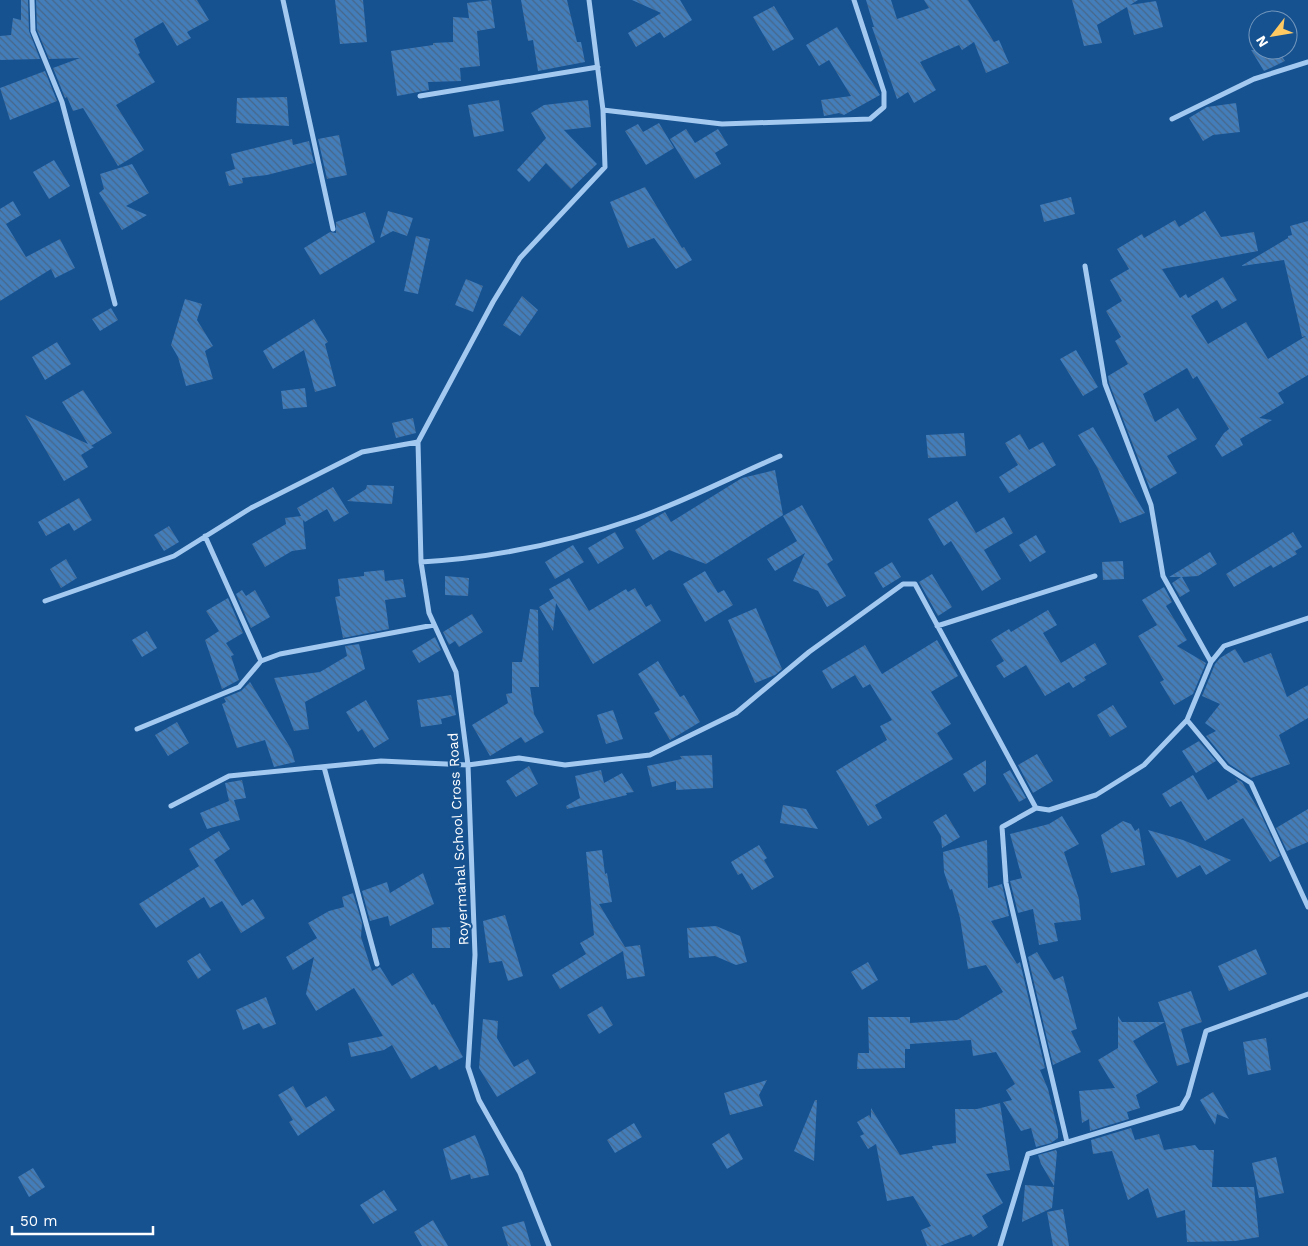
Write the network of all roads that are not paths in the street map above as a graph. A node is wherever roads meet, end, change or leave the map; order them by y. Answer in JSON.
{"nodes":[{"id":1,"x":32,"y":0,"type":"edge"},
{"id":2,"x":282,"y":0,"type":"edge"},
{"id":3,"x":589,"y":0,"type":"edge"},
{"id":4,"x":854,"y":0,"type":"edge"},
{"id":5,"x":1308,"y":62,"type":"edge"},
{"id":6,"x":598,"y":67,"type":"junction"},
{"id":7,"x":420,"y":96,"type":"dead end"},
{"id":8,"x":604,"y":110,"type":"junction"},
{"id":9,"x":1172,"y":119,"type":"dead end"},
{"id":10,"x":333,"y":229,"type":"dead end"},
{"id":11,"x":1085,"y":266,"type":"dead end"},
{"id":12,"x":115,"y":304,"type":"dead end"},
{"id":13,"x":418,"y":442,"type":"junction"},
{"id":14,"x":780,"y":456,"type":"dead end"},
{"id":15,"x":205,"y":536,"type":"junction"},
{"id":16,"x":420,"y":562,"type":"junction"},
{"id":17,"x":1095,"y":576,"type":"dead end"},
{"id":18,"x":46,"y":601,"type":"dead end"},
{"id":19,"x":1308,"y":618,"type":"edge"},
{"id":20,"x":434,"y":625,"type":"junction"},
{"id":21,"x":938,"y":626,"type":"junction"},
{"id":22,"x":261,"y":661,"type":"junction"},
{"id":23,"x":1211,"y":662,"type":"junction"},
{"id":24,"x":1188,"y":720,"type":"junction"},
{"id":25,"x":137,"y":729,"type":"dead end"},
{"id":26,"x":468,"y":765,"type":"junction"},
{"id":27,"x":324,"y":767,"type":"junction"},
{"id":28,"x":171,"y":806,"type":"dead end"},
{"id":29,"x":1036,"y":808,"type":"junction"},
{"id":30,"x":1308,"y":907,"type":"edge"},
{"id":31,"x":377,"y":964,"type":"dead end"},
{"id":32,"x":1308,"y":994,"type":"edge"},
{"id":33,"x":1067,"y":1142,"type":"junction"},
{"id":34,"x":549,"y":1246,"type":"edge"},
{"id":35,"x":1000,"y":1246,"type":"edge"}],
"edges":[{"from":1,"to":12,"type":"street"},
{"from":2,"to":10,"type":"street"},
{"from":3,"to":6,"type":"street","name":"Royermahal School Cross Road"},
{"from":4,"to":8,"type":"street"},
{"from":5,"to":9,"type":"street"},
{"from":6,"to":7,"type":"street"},
{"from":6,"to":8,"type":"street","name":"Royermahal School Cross Road"},
{"from":8,"to":13,"type":"street","name":"Royermahal School Cross Road"},
{"from":11,"to":23,"type":"street"},
{"from":13,"to":15,"type":"street"},
{"from":13,"to":16,"type":"street","name":"Royermahal School Cross Road"},
{"from":14,"to":16,"type":"street"},
{"from":15,"to":18,"type":"street"},
{"from":15,"to":22,"type":"street"},
{"from":16,"to":20,"type":"street","name":"Royermahal School Cross Road"},
{"from":17,"to":21,"type":"street"},
{"from":19,"to":23,"type":"street"},
{"from":20,"to":22,"type":"street"},
{"from":20,"to":26,"type":"street","name":"Royermahal School Cross Road"},
{"from":21,"to":26,"type":"street"},
{"from":21,"to":29,"type":"street"},
{"from":22,"to":25,"type":"street"},
{"from":23,"to":24,"type":"street"},
{"from":24,"to":29,"type":"street"},
{"from":24,"to":30,"type":"street"},
{"from":26,"to":27,"type":"street"},
{"from":26,"to":34,"type":"street","name":"Royermahal School Cross Road"},
{"from":27,"to":28,"type":"street"},
{"from":27,"to":31,"type":"street"},
{"from":29,"to":33,"type":"street"},
{"from":32,"to":33,"type":"street"},
{"from":33,"to":35,"type":"street"}]}
